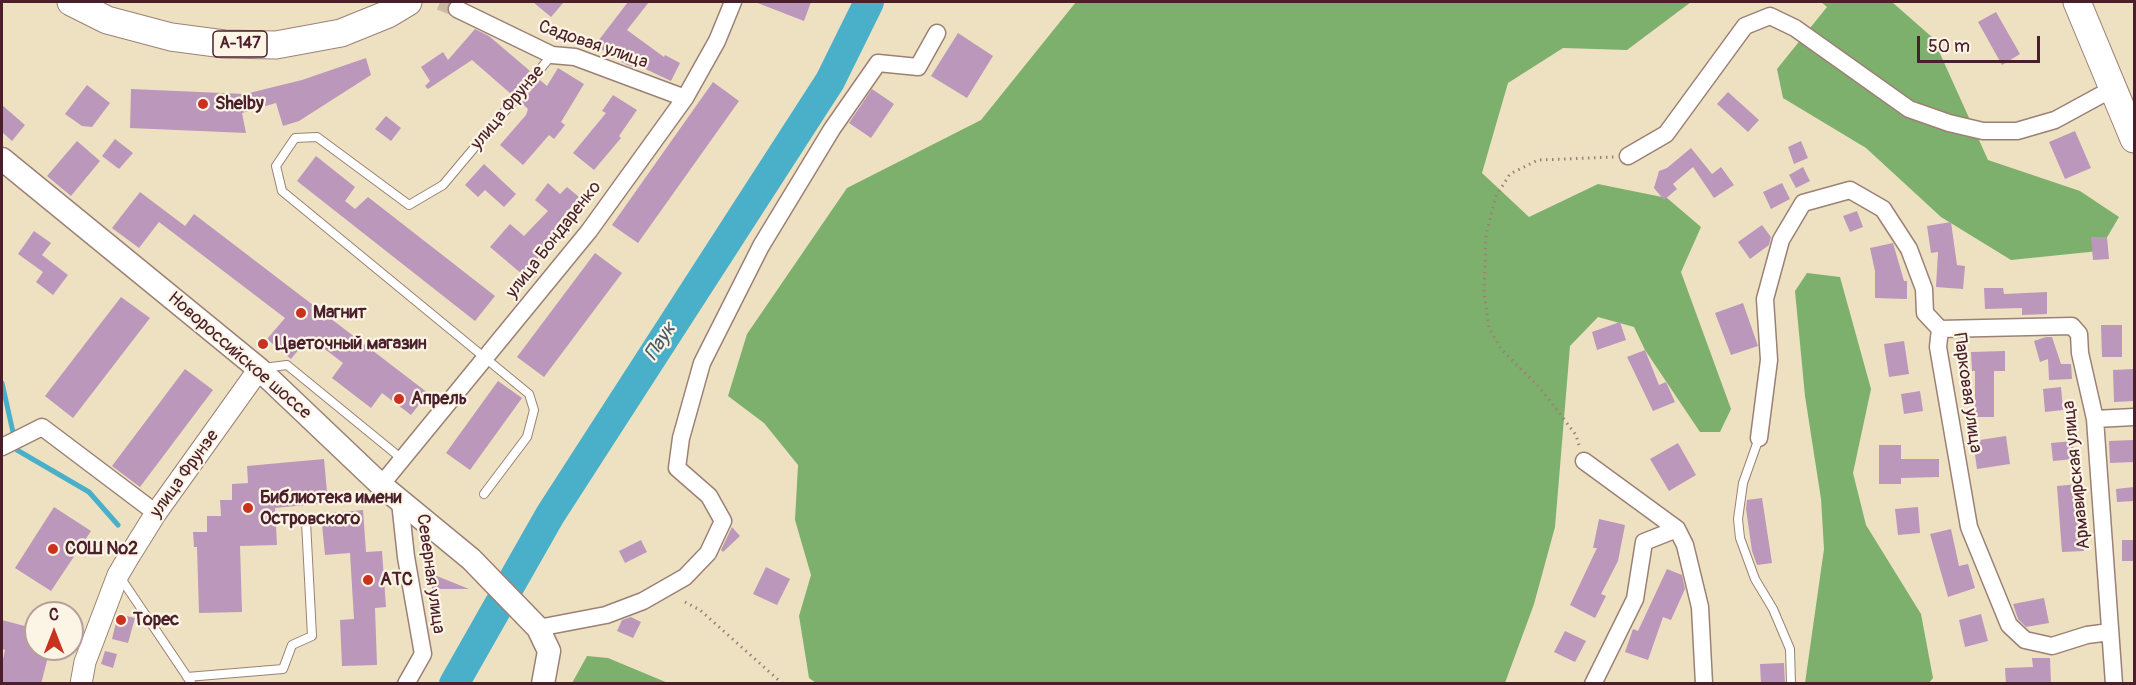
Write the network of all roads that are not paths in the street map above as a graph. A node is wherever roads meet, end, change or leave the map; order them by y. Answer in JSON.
{"nodes":[{"id":1,"x":71,"y":2,"type":"edge"},
{"id":2,"x":408,"y":2,"type":"edge"},
{"id":3,"x":733,"y":2,"type":"edge"},
{"id":4,"x":2077,"y":2,"type":"edge"},
{"id":5,"x":457,"y":9,"type":"tunnel mouth"},
{"id":6,"x":937,"y":33,"type":"dead end"},
{"id":7,"x":552,"y":56,"type":"junction"},
{"id":8,"x":2112,"y":89,"type":"junction"},
{"id":9,"x":685,"y":98,"type":"junction"},
{"id":10,"x":2134,"y":139,"type":"edge"},
{"id":11,"x":1628,"y":156,"type":"road end"},
{"id":12,"x":2,"y":159,"type":"edge"},
{"id":13,"x":1940,"y":329,"type":"junction"},
{"id":14,"x":485,"y":358,"type":"junction"},
{"id":15,"x":260,"y":369,"type":"junction"},
{"id":16,"x":2134,"y":417,"type":"edge"},
{"id":17,"x":2095,"y":419,"type":"junction"},
{"id":18,"x":1759,"y":438,"type":"joint"},
{"id":19,"x":2,"y":447,"type":"edge"},
{"id":20,"x":402,"y":459,"type":"junction"},
{"id":21,"x":1584,"y":461,"type":"road end"},
{"id":22,"x":381,"y":485,"type":"junction"},
{"id":23,"x":484,"y":494,"type":"dead end"},
{"id":24,"x":400,"y":502,"type":"junction"},
{"id":25,"x":156,"y":513,"type":"junction"},
{"id":26,"x":306,"y":522,"type":"dead end"},
{"id":27,"x":1677,"y":529,"type":"junction"},
{"id":28,"x":118,"y":575,"type":"junction"},
{"id":29,"x":538,"y":628,"type":"junction"},
{"id":30,"x":2110,"y":632,"type":"junction"},
{"id":31,"x":189,"y":680,"type":"edge"},
{"id":32,"x":81,"y":684,"type":"edge"},
{"id":33,"x":406,"y":684,"type":"edge"},
{"id":34,"x":543,"y":684,"type":"edge"},
{"id":35,"x":1593,"y":684,"type":"edge"},
{"id":36,"x":1704,"y":684,"type":"edge"},
{"id":37,"x":1791,"y":684,"type":"edge"},
{"id":38,"x":2114,"y":684,"type":"edge"}],
"edges":[{"from":1,"to":2,"type":"highway","number":"А-147"},
{"from":3,"to":9,"type":"street","name":"улица Бондаренко"},
{"from":4,"to":8,"type":"highway"},
{"from":5,"to":7,"type":"street","name":"Садовая улица"},
{"from":6,"to":29,"type":"street"},
{"from":7,"to":9,"type":"street","name":"Садовая улица"},
{"from":7,"to":14,"type":"lane","name":"улица Фрунзе"},
{"from":8,"to":10,"type":"highway"},
{"from":8,"to":11,"type":"street"},
{"from":9,"to":14,"type":"street","name":"улица Бондаренко"},
{"from":12,"to":15,"type":"main road","name":"Новороссийское шоссе"},
{"from":13,"to":17,"type":"street","name":"Армавирская улица"},
{"from":13,"to":18,"type":"street","name":"Парковая улица"},
{"from":13,"to":30,"type":"street","name":"Парковая улица"},
{"from":14,"to":20,"type":"street","name":"улица Бондаренко"},
{"from":14,"to":23,"type":"lane"},
{"from":15,"to":20,"type":"lane"},
{"from":15,"to":22,"type":"main road","name":"Новороссийское шоссе"},
{"from":15,"to":25,"type":"street","name":"улица Фрунзе"},
{"from":16,"to":17,"type":"street"},
{"from":17,"to":30,"type":"street","name":"Армавирская улица"},
{"from":18,"to":37,"type":"lane"},
{"from":19,"to":25,"type":"street"},
{"from":20,"to":22,"type":"street","name":"улица Бондаренко"},
{"from":21,"to":27,"type":"street"},
{"from":22,"to":24,"type":"main road","name":"Новороссийское шоссе"},
{"from":24,"to":29,"type":"main road","name":"Новороссийское шоссе"},
{"from":24,"to":33,"type":"street","name":"Северная улица"},
{"from":25,"to":28,"type":"street","name":"улица Фрунзе"},
{"from":26,"to":31,"type":"lane"},
{"from":27,"to":35,"type":"street"},
{"from":27,"to":36,"type":"street"},
{"from":28,"to":31,"type":"lane"},
{"from":28,"to":32,"type":"street","name":"улица Фрунзе"},
{"from":29,"to":34,"type":"main road"},
{"from":30,"to":38,"type":"street","name":"Армавирская улица"}]}
